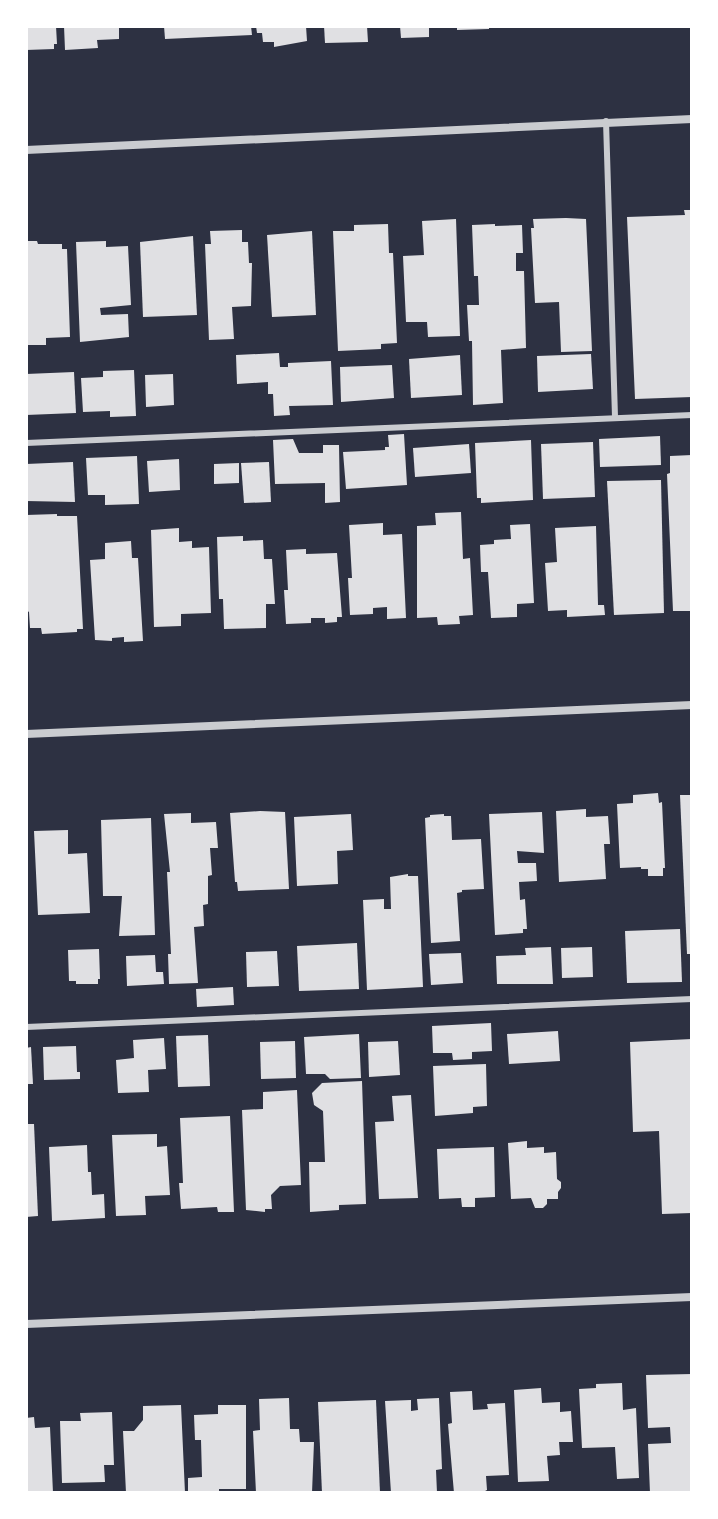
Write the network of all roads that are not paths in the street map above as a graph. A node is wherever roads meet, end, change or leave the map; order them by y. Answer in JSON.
{"nodes":[{"id":1,"x":692,"y":119,"type":"edge"},
{"id":2,"x":606,"y":121,"type":"junction"},
{"id":3,"x":26,"y":150,"type":"edge"},
{"id":4,"x":692,"y":415,"type":"edge"},
{"id":5,"x":615,"y":417,"type":"junction"},
{"id":6,"x":26,"y":443,"type":"edge"},
{"id":7,"x":692,"y":705,"type":"edge"},
{"id":8,"x":26,"y":734,"type":"edge"},
{"id":9,"x":692,"y":999,"type":"edge"},
{"id":10,"x":26,"y":1027,"type":"edge"},
{"id":11,"x":692,"y":1297,"type":"edge"},
{"id":12,"x":26,"y":1324,"type":"edge"}],
"edges":[{"from":1,"to":2,"type":"street"},
{"from":2,"to":3,"type":"street"},
{"from":2,"to":5,"type":"lane"},
{"from":4,"to":5,"type":"lane"},
{"from":5,"to":6,"type":"lane"},
{"from":7,"to":8,"type":"street"},
{"from":9,"to":10,"type":"lane"},
{"from":11,"to":12,"type":"street"}]}
